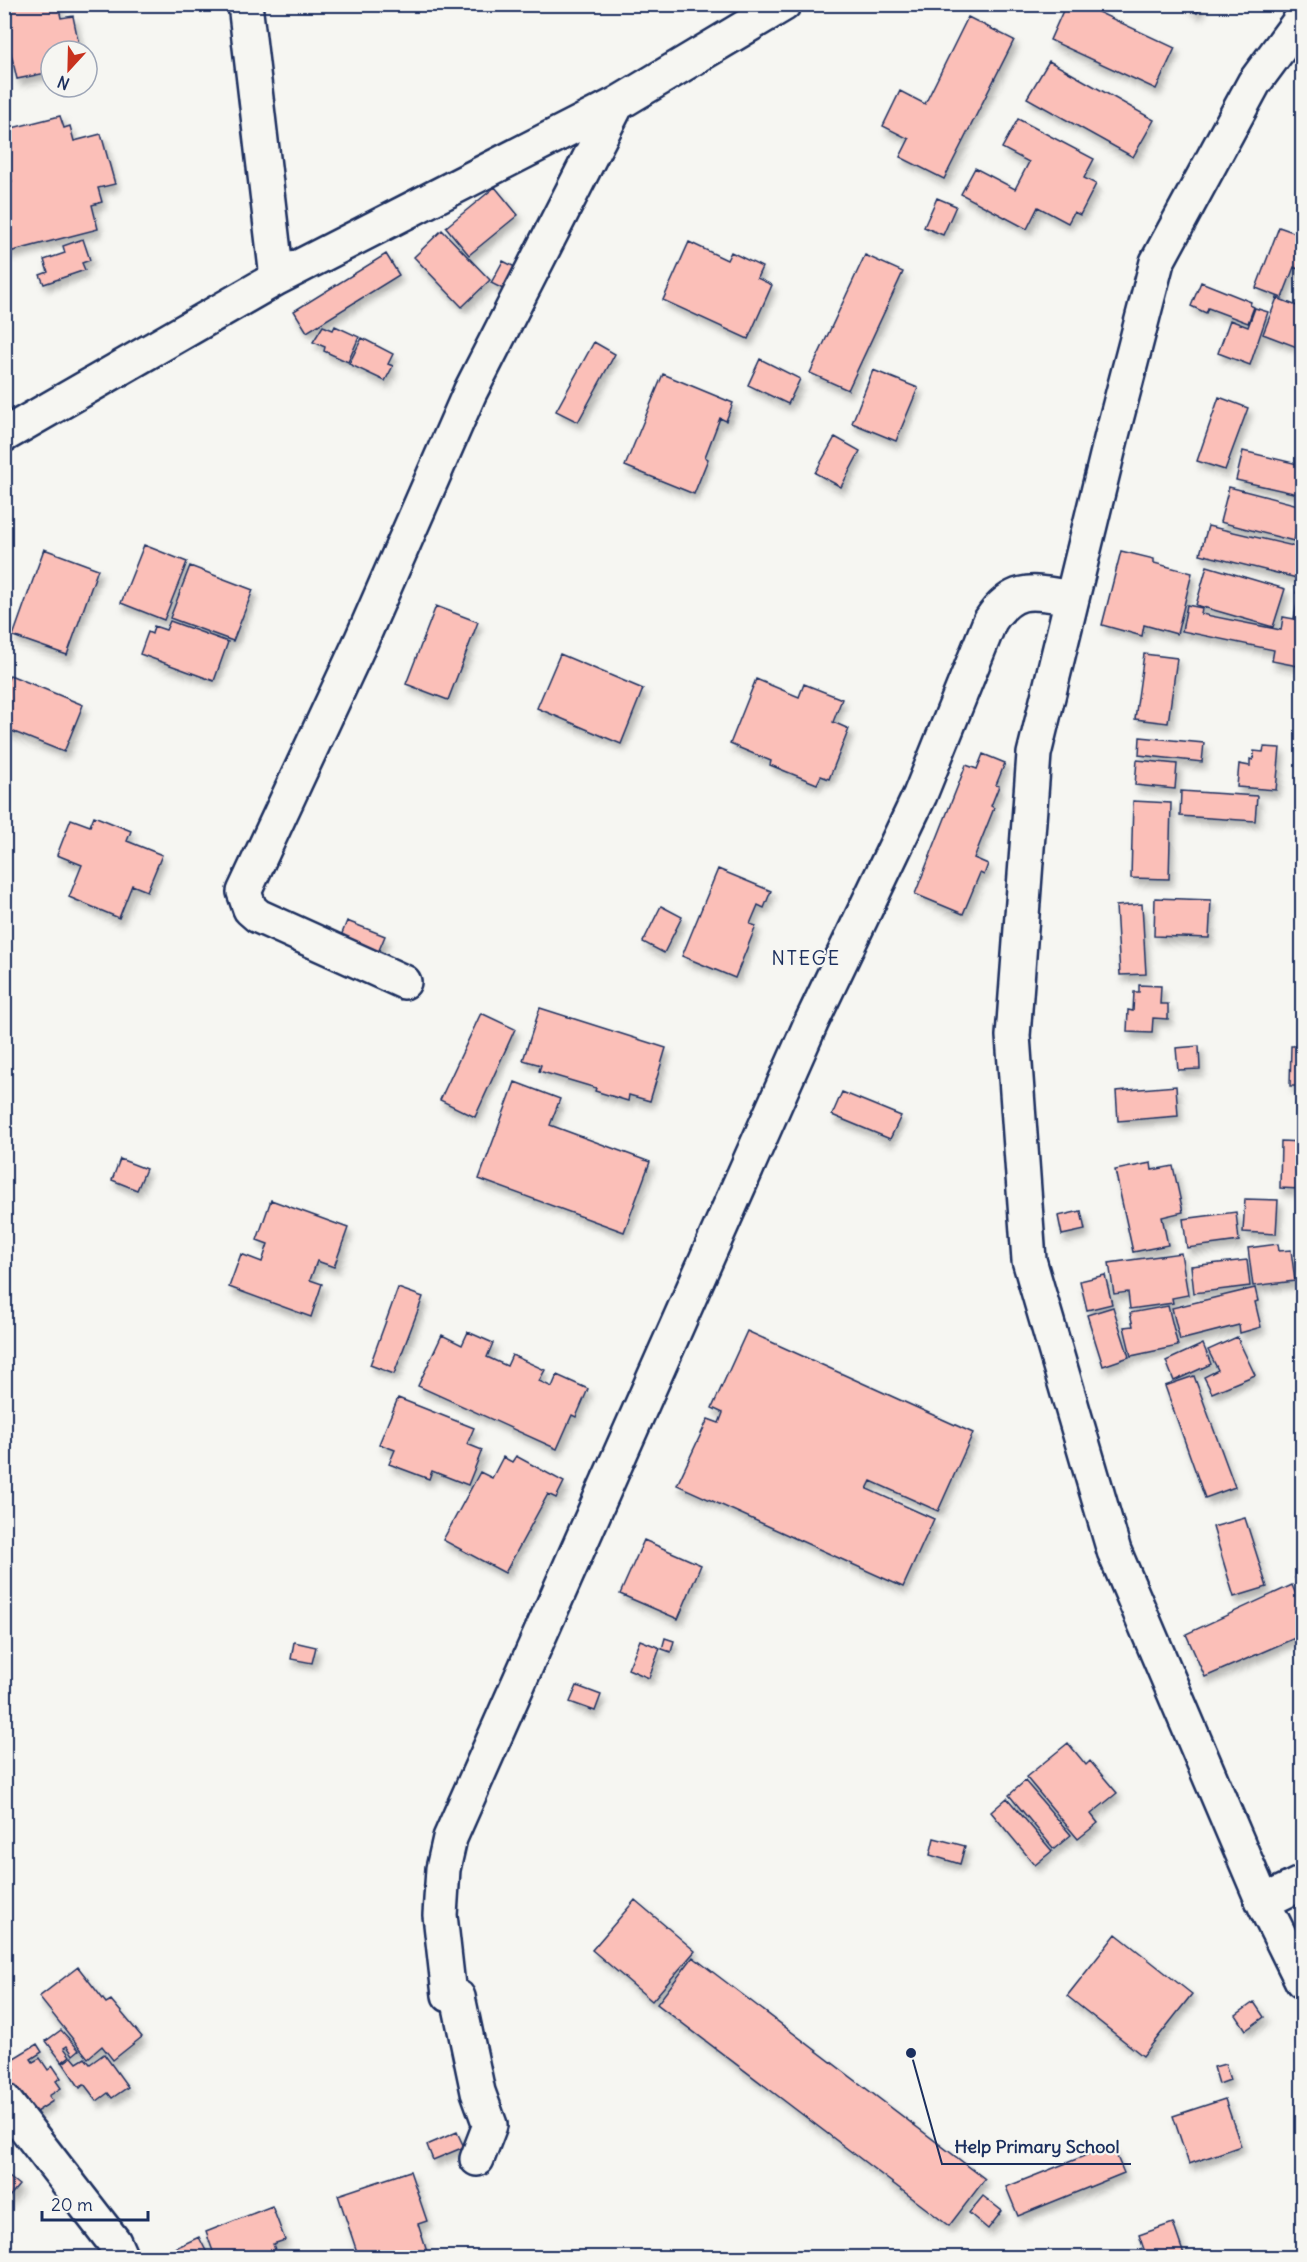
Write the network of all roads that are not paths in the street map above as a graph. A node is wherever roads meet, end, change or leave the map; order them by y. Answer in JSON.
{"nodes":[{"id":1,"x":245,"y":4,"type":"edge"},
{"id":2,"x":784,"y":4,"type":"edge"},
{"id":3,"x":1302,"y":18,"type":"edge"},
{"id":4,"x":617,"y":104,"type":"junction"},
{"id":5,"x":277,"y":278,"type":"junction"},
{"id":6,"x":4,"y":435,"type":"edge"},
{"id":7,"x":1072,"y":598,"type":"junction"},
{"id":8,"x":404,"y":982,"type":"dead end"},
{"id":9,"x":1302,"y":1883,"type":"edge"},
{"id":10,"x":1263,"y":1902,"type":"junction"},
{"id":11,"x":1302,"y":1981,"type":"edge"},
{"id":12,"x":4,"y":2100,"type":"edge"},
{"id":13,"x":477,"y":2159,"type":"dead end"},
{"id":14,"x":121,"y":2258,"type":"edge"}],
"edges":[{"from":1,"to":5,"type":"street"},
{"from":2,"to":4,"type":"street"},
{"from":3,"to":7,"type":"street"},
{"from":4,"to":5,"type":"street"},
{"from":4,"to":8,"type":"street"},
{"from":5,"to":6,"type":"street"},
{"from":7,"to":10,"type":"street"},
{"from":7,"to":13,"type":"street"},
{"from":9,"to":10,"type":"street"},
{"from":10,"to":11,"type":"street"},
{"from":12,"to":14,"type":"street"}]}
